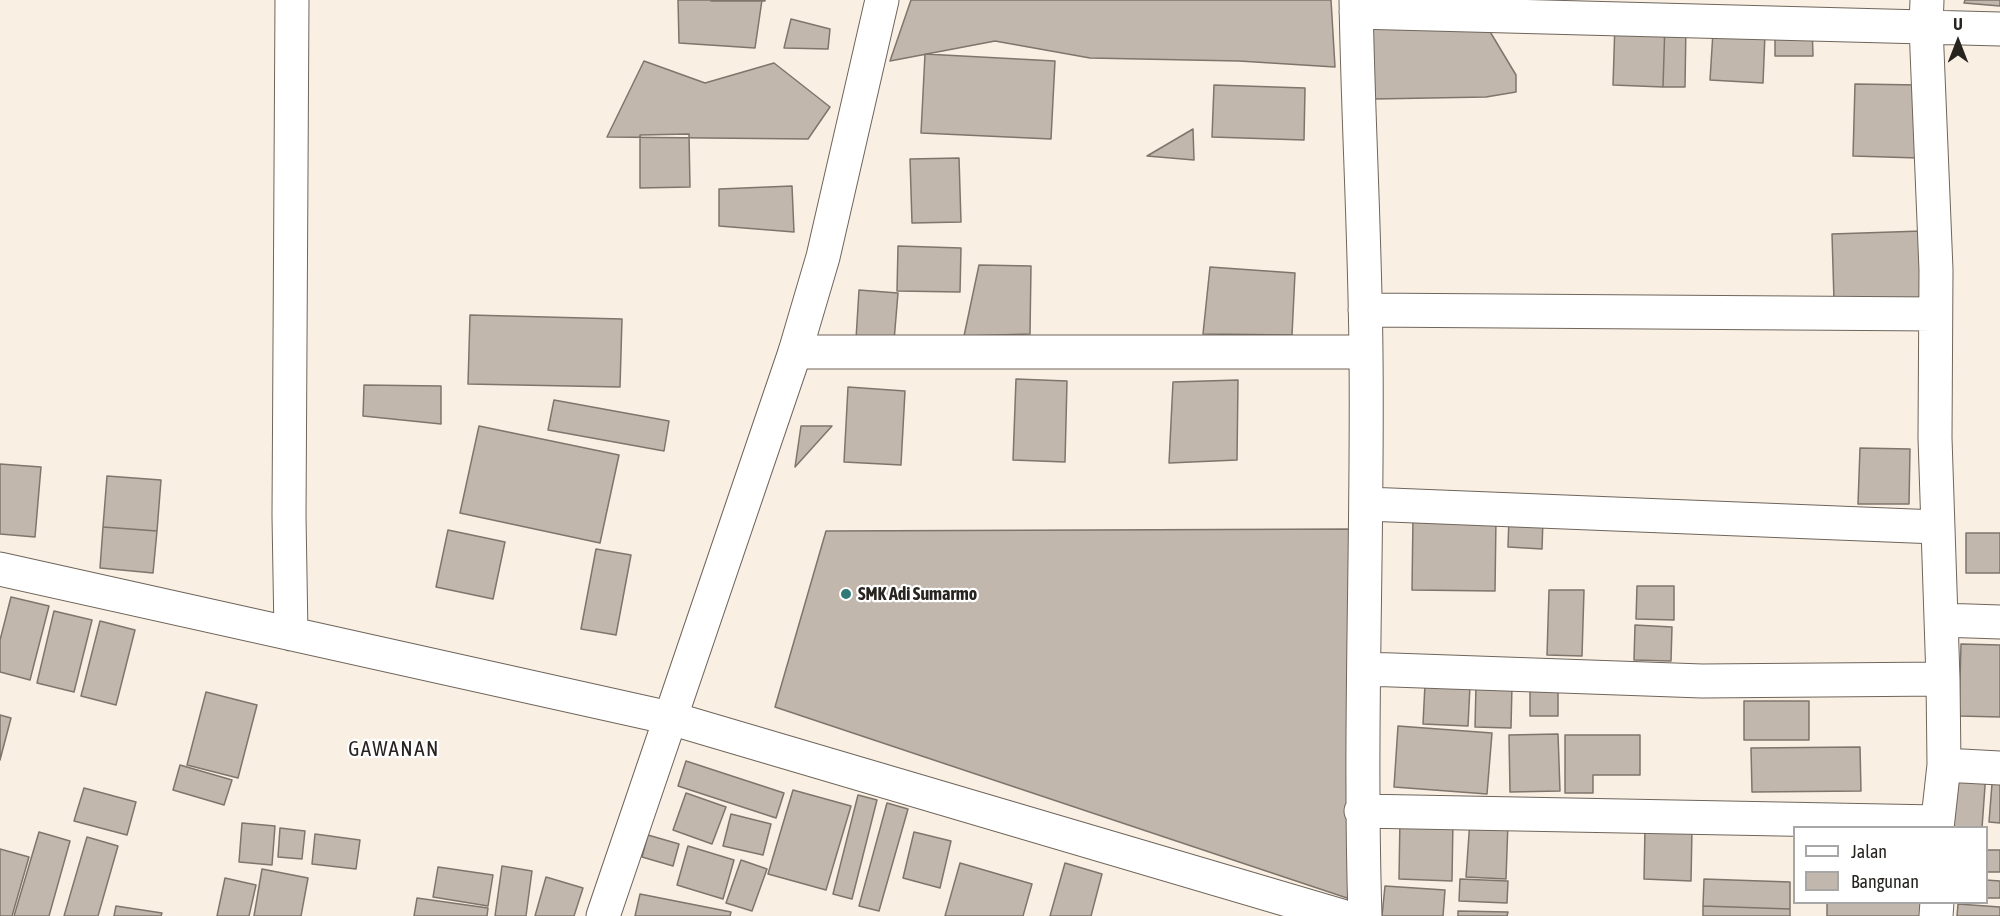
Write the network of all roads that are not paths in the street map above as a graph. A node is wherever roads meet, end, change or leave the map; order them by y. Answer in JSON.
{"nodes":[{"id":1,"x":292,"y":0,"type":"edge"},
{"id":2,"x":882,"y":0,"type":"edge"},
{"id":3,"x":1356,"y":6,"type":"edge"},
{"id":4,"x":1927,"y":13,"type":"edge"},
{"id":5,"x":2000,"y":29,"type":"edge"},
{"id":6,"x":1365,"y":310,"type":"junction"},
{"id":7,"x":1935,"y":314,"type":"junction"},
{"id":8,"x":795,"y":352,"type":"junction"},
{"id":9,"x":1366,"y":352,"type":"junction"},
{"id":10,"x":1366,"y":504,"type":"junction"},
{"id":11,"x":1937,"y":527,"type":"junction"},
{"id":12,"x":0,"y":568,"type":"edge"},
{"id":13,"x":1941,"y":620,"type":"junction"},
{"id":14,"x":2000,"y":622,"type":"edge"},
{"id":15,"x":291,"y":634,"type":"junction"},
{"id":16,"x":1365,"y":669,"type":"junction"},
{"id":17,"x":1943,"y":679,"type":"junction"},
{"id":18,"x":670,"y":718,"type":"junction"},
{"id":19,"x":1944,"y":765,"type":"junction"},
{"id":20,"x":2000,"y":768,"type":"edge"},
{"id":21,"x":1361,"y":811,"type":"junction"},
{"id":22,"x":1937,"y":825,"type":"edge"},
{"id":23,"x":1256,"y":903,"type":"edge"},
{"id":24,"x":603,"y":916,"type":"edge"},
{"id":25,"x":1342,"y":916,"type":"edge"},
{"id":26,"x":1365,"y":916,"type":"edge"}],
"edges":[{"from":1,"to":15,"type":"street"},
{"from":2,"to":8,"type":"street"},
{"from":3,"to":4,"type":"street"},
{"from":3,"to":6,"type":"street"},
{"from":4,"to":5,"type":"street"},
{"from":4,"to":7,"type":"street"},
{"from":6,"to":7,"type":"street"},
{"from":6,"to":9,"type":"street"},
{"from":7,"to":11,"type":"street"},
{"from":8,"to":9,"type":"street"},
{"from":8,"to":18,"type":"street"},
{"from":9,"to":10,"type":"street"},
{"from":10,"to":11,"type":"street"},
{"from":10,"to":16,"type":"street"},
{"from":11,"to":13,"type":"street"},
{"from":12,"to":15,"type":"street"},
{"from":13,"to":14,"type":"street"},
{"from":13,"to":17,"type":"street"},
{"from":15,"to":18,"type":"street"},
{"from":16,"to":17,"type":"street"},
{"from":16,"to":21,"type":"street"},
{"from":17,"to":19,"type":"street"},
{"from":18,"to":23,"type":"street"},
{"from":18,"to":24,"type":"street"},
{"from":19,"to":20,"type":"street"},
{"from":19,"to":22,"type":"street"},
{"from":21,"to":22,"type":"street"},
{"from":21,"to":26,"type":"street"},
{"from":23,"to":25,"type":"street"}]}
